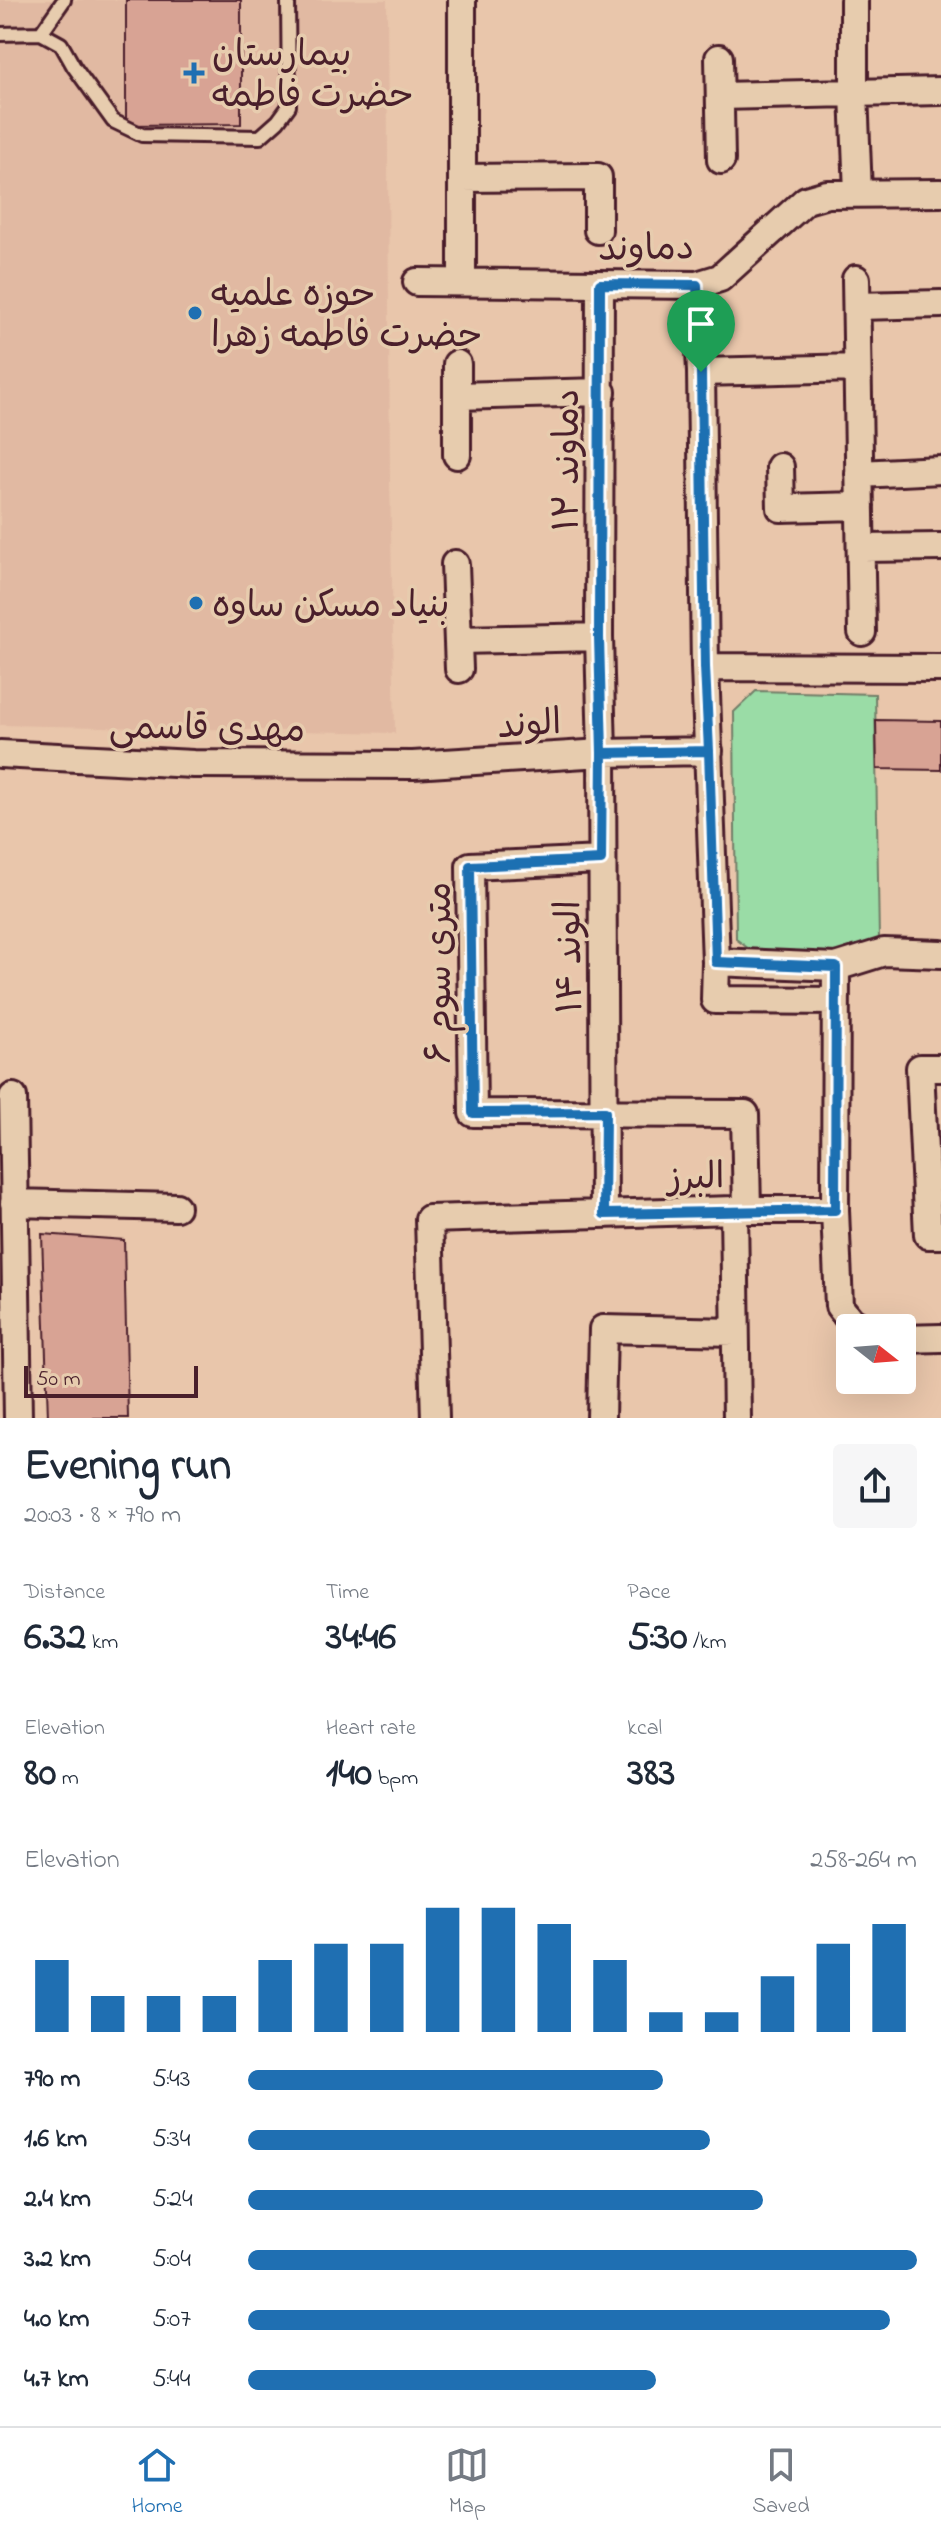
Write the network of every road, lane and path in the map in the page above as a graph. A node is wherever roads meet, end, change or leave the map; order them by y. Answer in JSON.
{"nodes":[{"id":1,"x":64,"y":0,"type":"edge"},
{"id":2,"x":288,"y":0,"type":"edge"},
{"id":3,"x":462,"y":0,"type":"edge"},
{"id":4,"x":854,"y":0,"type":"edge"},
{"id":5,"x":41,"y":33,"type":"junction"},
{"id":6,"x":0,"y":34,"type":"edge"},
{"id":7,"x":719,"y":58,"type":"dead end"},
{"id":8,"x":941,"y":91,"type":"edge"},
{"id":9,"x":854,"y":93,"type":"junction"},
{"id":10,"x":720,"y":96,"type":"junction"},
{"id":11,"x":721,"y":160,"type":"dead end"},
{"id":12,"x":462,"y":178,"type":"junction"},
{"id":13,"x":858,"y":193,"type":"junction"},
{"id":14,"x":941,"y":193,"type":"edge"},
{"id":15,"x":598,"y":230,"type":"dead end"},
{"id":16,"x":856,"y":279,"type":"dead end"},
{"id":17,"x":417,"y":282,"type":"dead end"},
{"id":18,"x":462,"y":282,"type":"junction"},
{"id":19,"x":600,"y":284,"type":"junction"},
{"id":20,"x":697,"y":285,"type":"junction"},
{"id":21,"x":941,"y":304,"type":"edge"},
{"id":22,"x":857,"y":306,"type":"junction"},
{"id":23,"x":457,"y":364,"type":"dead end"},
{"id":24,"x":856,"y":368,"type":"junction"},
{"id":25,"x":701,"y":372,"type":"junction"},
{"id":26,"x":602,"y":392,"type":"junction"},
{"id":27,"x":457,"y":396,"type":"junction"},
{"id":28,"x":457,"y":455,"type":"dead end"},
{"id":29,"x":780,"y":467,"type":"dead end"},
{"id":30,"x":941,"y":470,"type":"edge"},
{"id":31,"x":859,"y":474,"type":"junction"},
{"id":32,"x":860,"y":506,"type":"junction"},
{"id":33,"x":941,"y":547,"type":"edge"},
{"id":34,"x":862,"y":548,"type":"junction"},
{"id":35,"x":455,"y":564,"type":"dead end"},
{"id":36,"x":862,"y":632,"type":"dead end"},
{"id":37,"x":599,"y":637,"type":"junction"},
{"id":38,"x":459,"y":640,"type":"junction"},
{"id":39,"x":705,"y":667,"type":"junction"},
{"id":40,"x":941,"y":668,"type":"edge"},
{"id":41,"x":459,"y":669,"type":"dead end"},
{"id":42,"x":709,"y":751,"type":"junction"},
{"id":43,"x":602,"y":753,"type":"junction"},
{"id":44,"x":0,"y":754,"type":"edge"},
{"id":45,"x":413,"y":765,"type":"joint"},
{"id":46,"x":601,"y":860,"type":"junction"},
{"id":47,"x":941,"y":954,"type":"edge"},
{"id":48,"x":716,"y":962,"type":"junction"},
{"id":49,"x":836,"y":967,"type":"junction"},
{"id":50,"x":835,"y":1001,"type":"junction"},
{"id":51,"x":941,"y":1068,"type":"edge"},
{"id":52,"x":13,"y":1097,"type":"dead end"},
{"id":53,"x":605,"y":1112,"type":"junction"},
{"id":54,"x":14,"y":1203,"type":"junction"},
{"id":55,"x":176,"y":1207,"type":"dead end"},
{"id":56,"x":740,"y":1210,"type":"junction"},
{"id":57,"x":835,"y":1210,"type":"junction"},
{"id":58,"x":604,"y":1214,"type":"junction"},
{"id":59,"x":934,"y":1235,"type":"edge"},
{"id":60,"x":845,"y":1314,"type":"edge"},
{"id":61,"x":735,"y":1332,"type":"junction"},
{"id":62,"x":941,"y":1338,"type":"edge"},
{"id":63,"x":916,"y":1339,"type":"edge"},
{"id":64,"x":18,"y":1418,"type":"edge"},
{"id":65,"x":435,"y":1418,"type":"edge"},
{"id":66,"x":601,"y":1418,"type":"edge"},
{"id":67,"x":737,"y":1418,"type":"edge"}],
"edges":[{"from":1,"to":5,"type":"lane"},
{"from":2,"to":5,"type":"lane"},
{"from":3,"to":12,"type":"street"},
{"from":4,"to":9,"type":"street"},
{"from":5,"to":6,"type":"lane"},
{"from":7,"to":10,"type":"street"},
{"from":8,"to":9,"type":"street"},
{"from":9,"to":10,"type":"street"},
{"from":9,"to":13,"type":"street"},
{"from":10,"to":11,"type":"street"},
{"from":12,"to":15,"type":"street"},
{"from":12,"to":18,"type":"street"},
{"from":13,"to":14,"type":"street","name":"دماوند"},
{"from":13,"to":20,"type":"street","name":"دماوند"},
{"from":16,"to":22,"type":"street"},
{"from":17,"to":18,"type":"street","name":"دماوند"},
{"from":18,"to":19,"type":"street","name":"دماوند"},
{"from":19,"to":20,"type":"street","name":"دماوند"},
{"from":19,"to":26,"type":"street","name":"دماوند ۱۲"},
{"from":20,"to":25,"type":"street"},
{"from":21,"to":22,"type":"street"},
{"from":22,"to":24,"type":"street"},
{"from":23,"to":27,"type":"street"},
{"from":24,"to":25,"type":"street"},
{"from":24,"to":31,"type":"street"},
{"from":25,"to":39,"type":"street"},
{"from":26,"to":27,"type":"street"},
{"from":26,"to":37,"type":"street","name":"دماوند ۱۲"},
{"from":27,"to":28,"type":"street"},
{"from":29,"to":32,"type":"street"},
{"from":30,"to":31,"type":"street"},
{"from":31,"to":32,"type":"street"},
{"from":32,"to":34,"type":"street"},
{"from":33,"to":34,"type":"street"},
{"from":34,"to":36,"type":"street"},
{"from":35,"to":38,"type":"street"},
{"from":37,"to":38,"type":"street"},
{"from":37,"to":43,"type":"street","name":"دماوند ۱۲"},
{"from":38,"to":41,"type":"street"},
{"from":39,"to":40,"type":"street"},
{"from":39,"to":42,"type":"street"},
{"from":42,"to":43,"type":"street","name":"الوند"},
{"from":42,"to":48,"type":"street"},
{"from":43,"to":45,"type":"street","name":"الوند"},
{"from":43,"to":46,"type":"street","name":"الوند ۱۴"},
{"from":44,"to":45,"type":"street","name":"مهدی قاسمی"},
{"from":46,"to":53,"type":"street","name":"الوند ۱۴"},
{"from":46,"to":53,"type":"street","name":"۶ متری سوم"},
{"from":47,"to":49,"type":"street"},
{"from":48,"to":49,"type":"street"},
{"from":48,"to":50,"type":"street"},
{"from":49,"to":50,"type":"street"},
{"from":50,"to":57,"type":"street"},
{"from":51,"to":59,"type":"street"},
{"from":52,"to":54,"type":"street"},
{"from":53,"to":56,"type":"street"},
{"from":53,"to":58,"type":"street","name":"الوند ۱۴"},
{"from":54,"to":55,"type":"street"},
{"from":54,"to":64,"type":"street"},
{"from":56,"to":57,"type":"street","name":"البرز"},
{"from":56,"to":58,"type":"street","name":"البرز"},
{"from":56,"to":61,"type":"street"},
{"from":57,"to":60,"type":"street"},
{"from":58,"to":65,"type":"street","name":"البرز"},
{"from":61,"to":66,"type":"street"},
{"from":61,"to":67,"type":"street"},
{"from":62,"to":63,"type":"street"}]}
